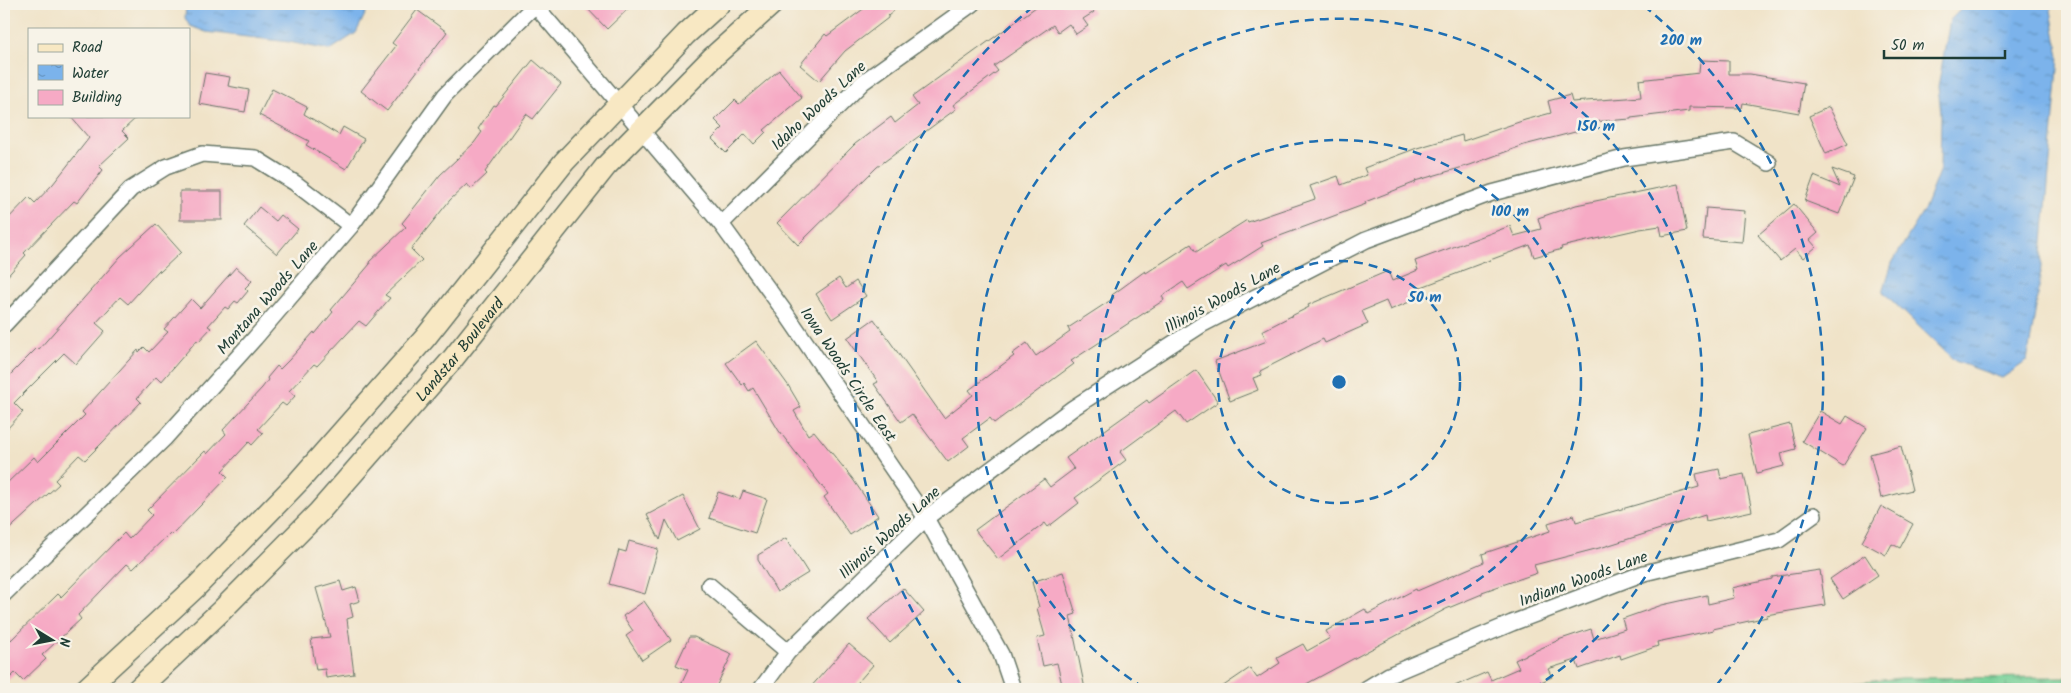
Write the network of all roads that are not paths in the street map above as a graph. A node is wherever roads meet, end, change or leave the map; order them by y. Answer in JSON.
{"nodes":[{"id":1,"x":535,"y":4,"type":"edge"},
{"id":2,"x":719,"y":4,"type":"edge"},
{"id":3,"x":772,"y":4,"type":"edge"},
{"id":4,"x":972,"y":4,"type":"edge"},
{"id":5,"x":618,"y":103,"type":"junction"},
{"id":6,"x":641,"y":130,"type":"junction"},
{"id":7,"x":1769,"y":163,"type":"dead end"},
{"id":8,"x":721,"y":224,"type":"junction"},
{"id":9,"x":350,"y":226,"type":"junction"},
{"id":10,"x":4,"y":325,"type":"edge"},
{"id":11,"x":1814,"y":515,"type":"dead end"},
{"id":12,"x":926,"y":518,"type":"junction"},
{"id":13,"x":709,"y":585,"type":"dead end"},
{"id":14,"x":4,"y":594,"type":"edge"},
{"id":15,"x":788,"y":652,"type":"junction"},
{"id":16,"x":86,"y":689,"type":"edge"},
{"id":17,"x":138,"y":689,"type":"edge"},
{"id":18,"x":761,"y":689,"type":"edge"},
{"id":19,"x":1013,"y":689,"type":"edge"},
{"id":20,"x":1366,"y":689,"type":"edge"}],
"edges":[{"from":1,"to":5,"type":"street","name":"Iowa Woods Circle East"},
{"from":1,"to":9,"type":"street","name":"Montana Woods Lane"},
{"from":2,"to":5,"type":"street","name":"Landstar Boulevard"},
{"from":3,"to":6,"type":"street","name":"Landstar Boulevard"},
{"from":4,"to":8,"type":"street","name":"Idaho Woods Lane"},
{"from":5,"to":6,"type":"street","name":"Iowa Woods Circle East"},
{"from":5,"to":16,"type":"street","name":"Landstar Boulevard"},
{"from":6,"to":8,"type":"street","name":"Iowa Woods Circle East"},
{"from":6,"to":17,"type":"street","name":"Landstar Boulevard"},
{"from":7,"to":12,"type":"street","name":"Illinois Woods Lane"},
{"from":8,"to":12,"type":"street","name":"Iowa Woods Circle East"},
{"from":9,"to":10,"type":"street"},
{"from":9,"to":14,"type":"street","name":"Montana Woods Lane"},
{"from":11,"to":20,"type":"street","name":"Indiana Woods Lane"},
{"from":12,"to":15,"type":"street","name":"Illinois Woods Lane"},
{"from":12,"to":19,"type":"street","name":"Iowa Woods Circle East"},
{"from":13,"to":15,"type":"street"},
{"from":15,"to":18,"type":"street","name":"Illinois Woods Lane"}]}
